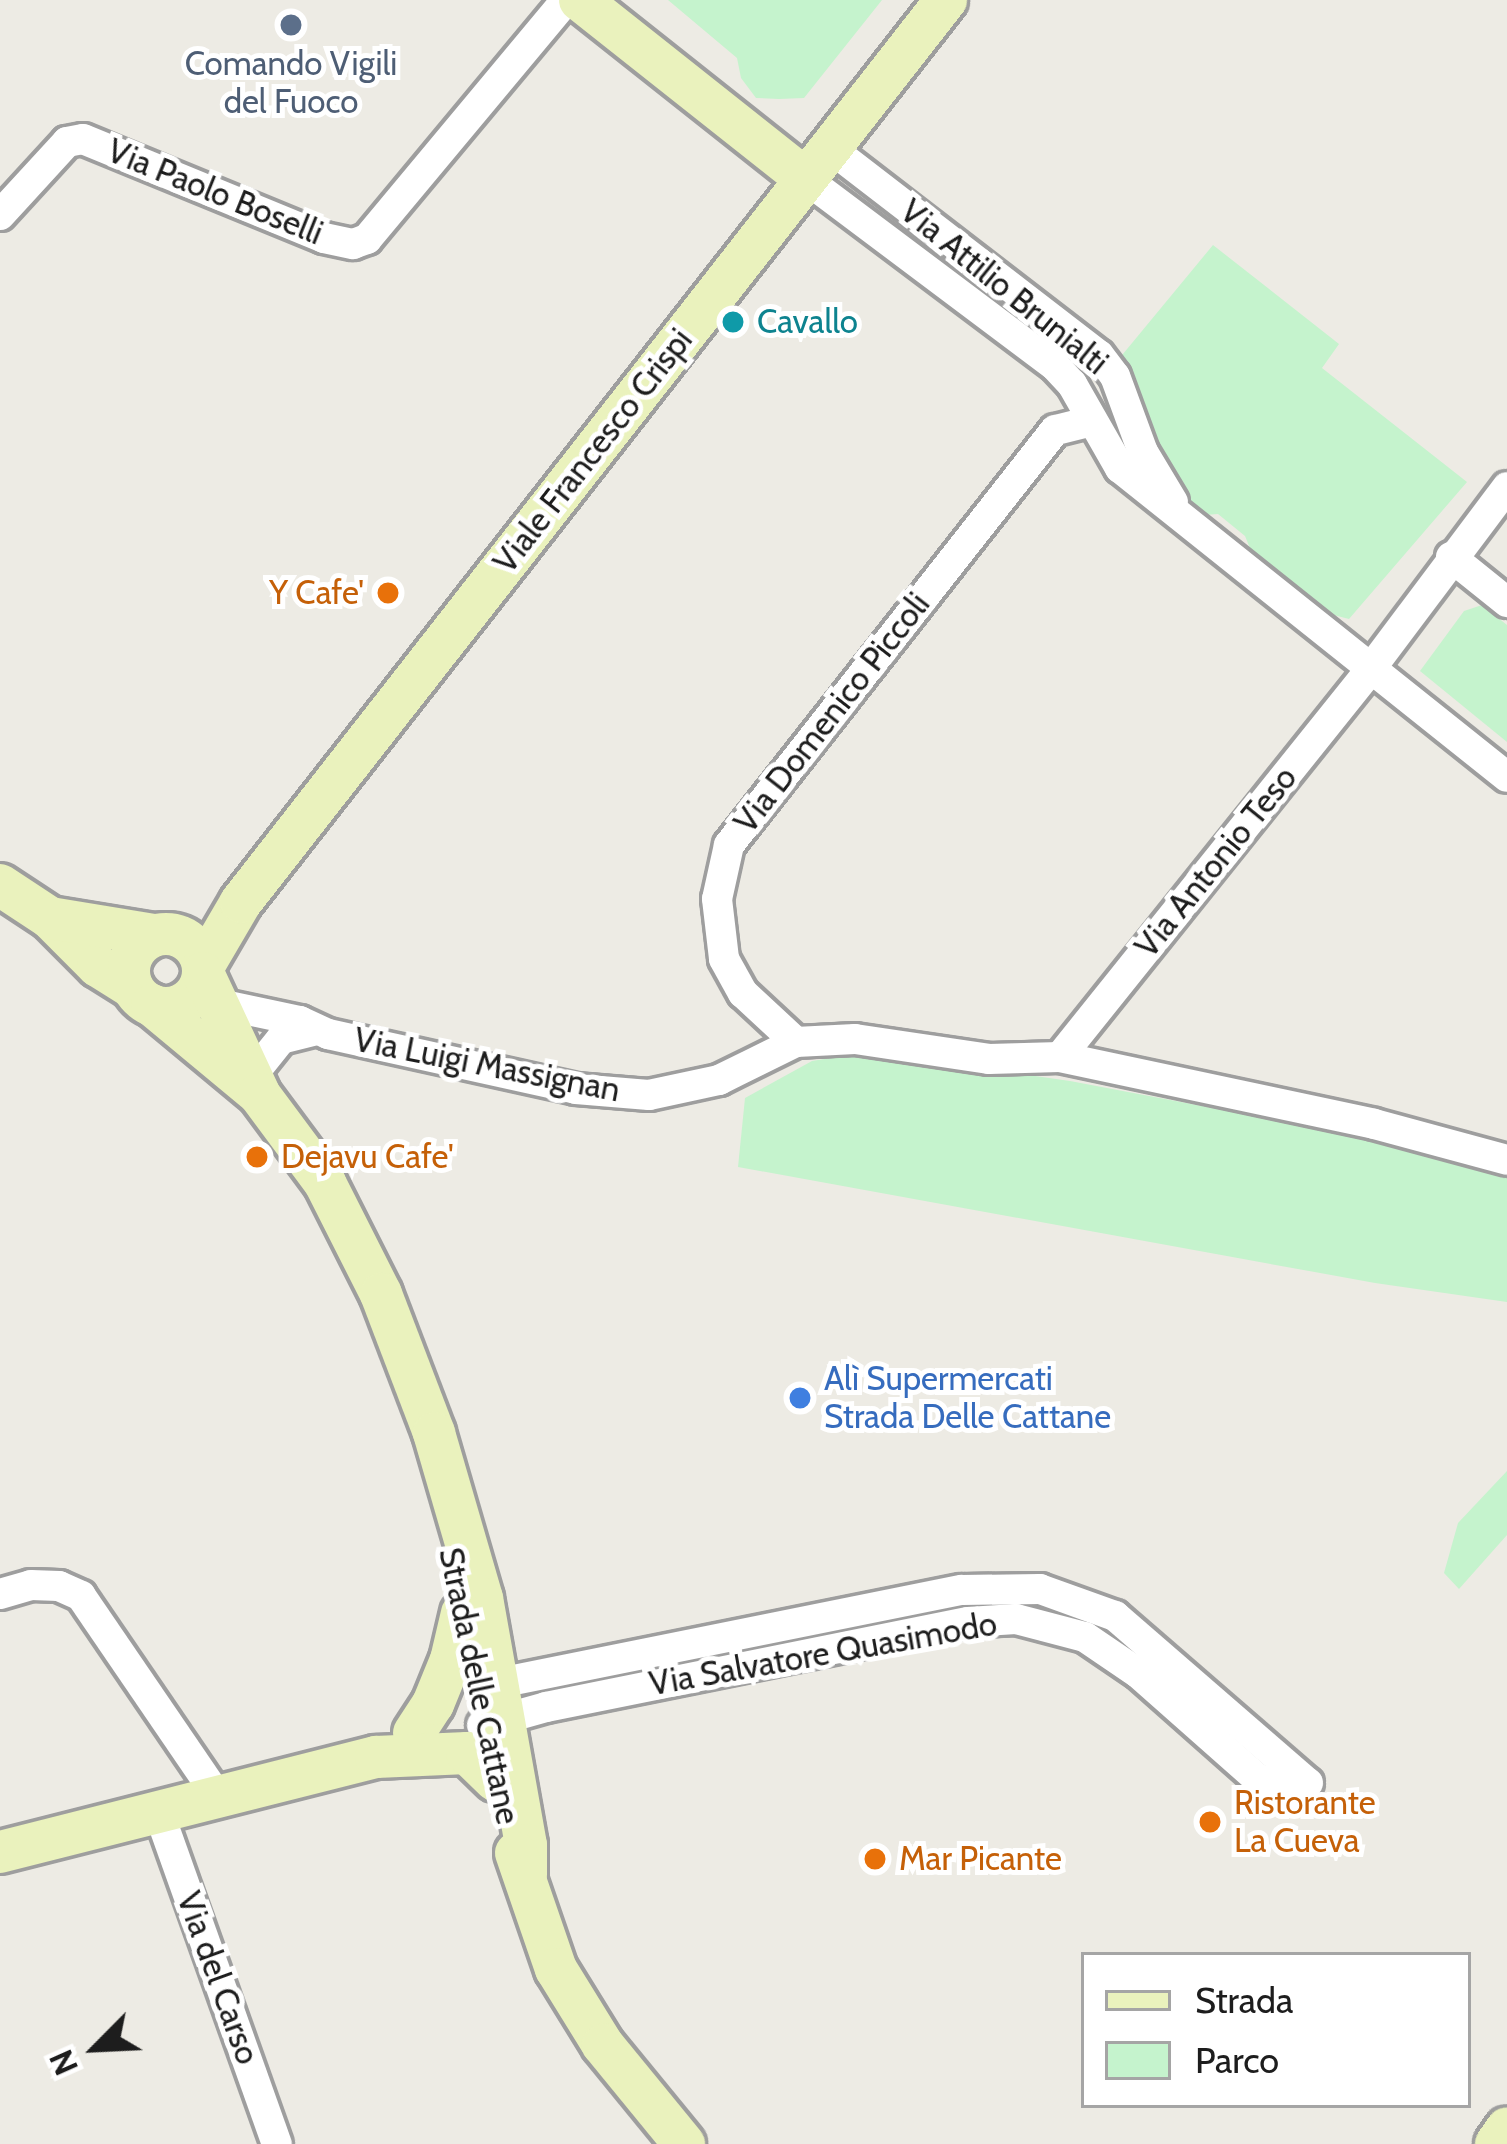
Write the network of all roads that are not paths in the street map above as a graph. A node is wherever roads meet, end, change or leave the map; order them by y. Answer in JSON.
{"nodes":[{"id":1,"x":566,"y":0,"type":"edge"},
{"id":2,"x":580,"y":0,"type":"edge"},
{"id":3,"x":946,"y":0,"type":"edge"},
{"id":4,"x":818,"y":164,"type":"junction"},
{"id":5,"x":0,"y":215,"type":"edge"},
{"id":6,"x":1092,"y":421,"type":"junction"},
{"id":7,"x":1131,"y":460,"type":"junction"},
{"id":8,"x":1507,"y":487,"type":"edge"},
{"id":9,"x":1450,"y":556,"type":"junction"},
{"id":10,"x":1507,"y":602,"type":"edge"},
{"id":11,"x":1372,"y":667,"type":"junction"},
{"id":12,"x":1507,"y":777,"type":"edge"},
{"id":13,"x":0,"y":885,"type":"edge"},
{"id":14,"x":241,"y":902,"type":"junction"},
{"id":15,"x":50,"y":918,"type":"junction"},
{"id":16,"x":161,"y":934,"type":"junction"},
{"id":17,"x":209,"y":981,"type":"junction"},
{"id":18,"x":142,"y":997,"type":"junction"},
{"id":19,"x":312,"y":1030,"type":"junction"},
{"id":20,"x":796,"y":1042,"type":"junction"},
{"id":21,"x":1060,"y":1057,"type":"junction"},
{"id":22,"x":256,"y":1084,"type":"junction"},
{"id":23,"x":1507,"y":1160,"type":"edge"},
{"id":24,"x":449,"y":1494,"type":"junction"},
{"id":25,"x":0,"y":1594,"type":"edge"},
{"id":26,"x":462,"y":1613,"type":"junction"},
{"id":27,"x":496,"y":1709,"type":"junction"},
{"id":28,"x":414,"y":1733,"type":"junction"},
{"id":29,"x":376,"y":1757,"type":"junction"},
{"id":30,"x":495,"y":1780,"type":"junction"},
{"id":31,"x":219,"y":1798,"type":"junction"},
{"id":32,"x":159,"y":1813,"type":"junction"},
{"id":33,"x":0,"y":1852,"type":"edge"},
{"id":34,"x":526,"y":1876,"type":"junction"},
{"id":35,"x":1507,"y":2128,"type":"edge"},
{"id":36,"x":277,"y":2144,"type":"edge"},
{"id":37,"x":684,"y":2144,"type":"edge"},
{"id":38,"x":1496,"y":2144,"type":"edge"}],
"edges":[{"from":1,"to":5,"type":"street","name":"Via Paolo Boselli"},
{"from":2,"to":4,"type":"street"},
{"from":3,"to":4,"type":"street","name":"Viale Francesco Crispi"},
{"from":4,"to":6,"type":"street","name":"Via Attilio Brunialti"},
{"from":4,"to":7,"type":"street","name":"Via Attilio Brunialti"},
{"from":4,"to":14,"type":"street","name":"Viale Francesco Crispi"},
{"from":6,"to":7,"type":"street","name":"Via Attilio Brunialti"},
{"from":6,"to":20,"type":"street","name":"Via Domenico Piccoli"},
{"from":7,"to":11,"type":"street","name":"Via Attilio Brunialti"},
{"from":8,"to":9,"type":"street","name":"Via Antonio Teso"},
{"from":9,"to":10,"type":"street"},
{"from":9,"to":11,"type":"street","name":"Via Antonio Teso"},
{"from":11,"to":12,"type":"street","name":"Via Attilio Brunialti"},
{"from":11,"to":21,"type":"street","name":"Via Antonio Teso"},
{"from":13,"to":15,"type":"street"},
{"from":14,"to":16,"type":"street","name":"Viale Francesco Crispi"},
{"from":14,"to":17,"type":"street","name":"Viale Francesco Crispi"},
{"from":15,"to":16,"type":"street"},
{"from":15,"to":18,"type":"street","name":"Strada delle Cattane"},
{"from":16,"to":17,"type":"street"},
{"from":16,"to":18,"type":"street"},
{"from":17,"to":18,"type":"street","name":"Viale Francesco Crispi"},
{"from":17,"to":19,"type":"street","name":"Via Luigi Massignan"},
{"from":17,"to":22,"type":"street","name":"Strada delle Cattane"},
{"from":18,"to":22,"type":"street","name":"Strada delle Cattane"},
{"from":19,"to":20,"type":"street","name":"Via Luigi Massignan"},
{"from":19,"to":22,"type":"street","name":"Via Luigi Massignan"},
{"from":20,"to":21,"type":"street"},
{"from":21,"to":23,"type":"street"},
{"from":22,"to":24,"type":"street","name":"Strada delle Cattane"},
{"from":24,"to":26,"type":"street","name":"Strada delle Cattane"},
{"from":24,"to":27,"type":"street","name":"Strada delle Cattane"},
{"from":25,"to":31,"type":"street"},
{"from":26,"to":27,"type":"street","name":"Strada delle Cattane"},
{"from":26,"to":28,"type":"street"},
{"from":27,"to":27,"type":"street","name":"Via Salvatore Quasimodo"},
{"from":27,"to":28,"type":"street"},
{"from":27,"to":30,"type":"street","name":"Strada delle Cattane"},
{"from":27,"to":34,"type":"street","name":"Strada delle Cattane"},
{"from":28,"to":29,"type":"street"},
{"from":29,"to":30,"type":"street"},
{"from":29,"to":31,"type":"street"},
{"from":30,"to":34,"type":"street","name":"Strada delle Cattane"},
{"from":31,"to":32,"type":"street"},
{"from":32,"to":33,"type":"street"},
{"from":32,"to":36,"type":"street","name":"Via del Carso"},
{"from":34,"to":37,"type":"street","name":"Strada delle Cattane"},
{"from":35,"to":38,"type":"street"}]}
